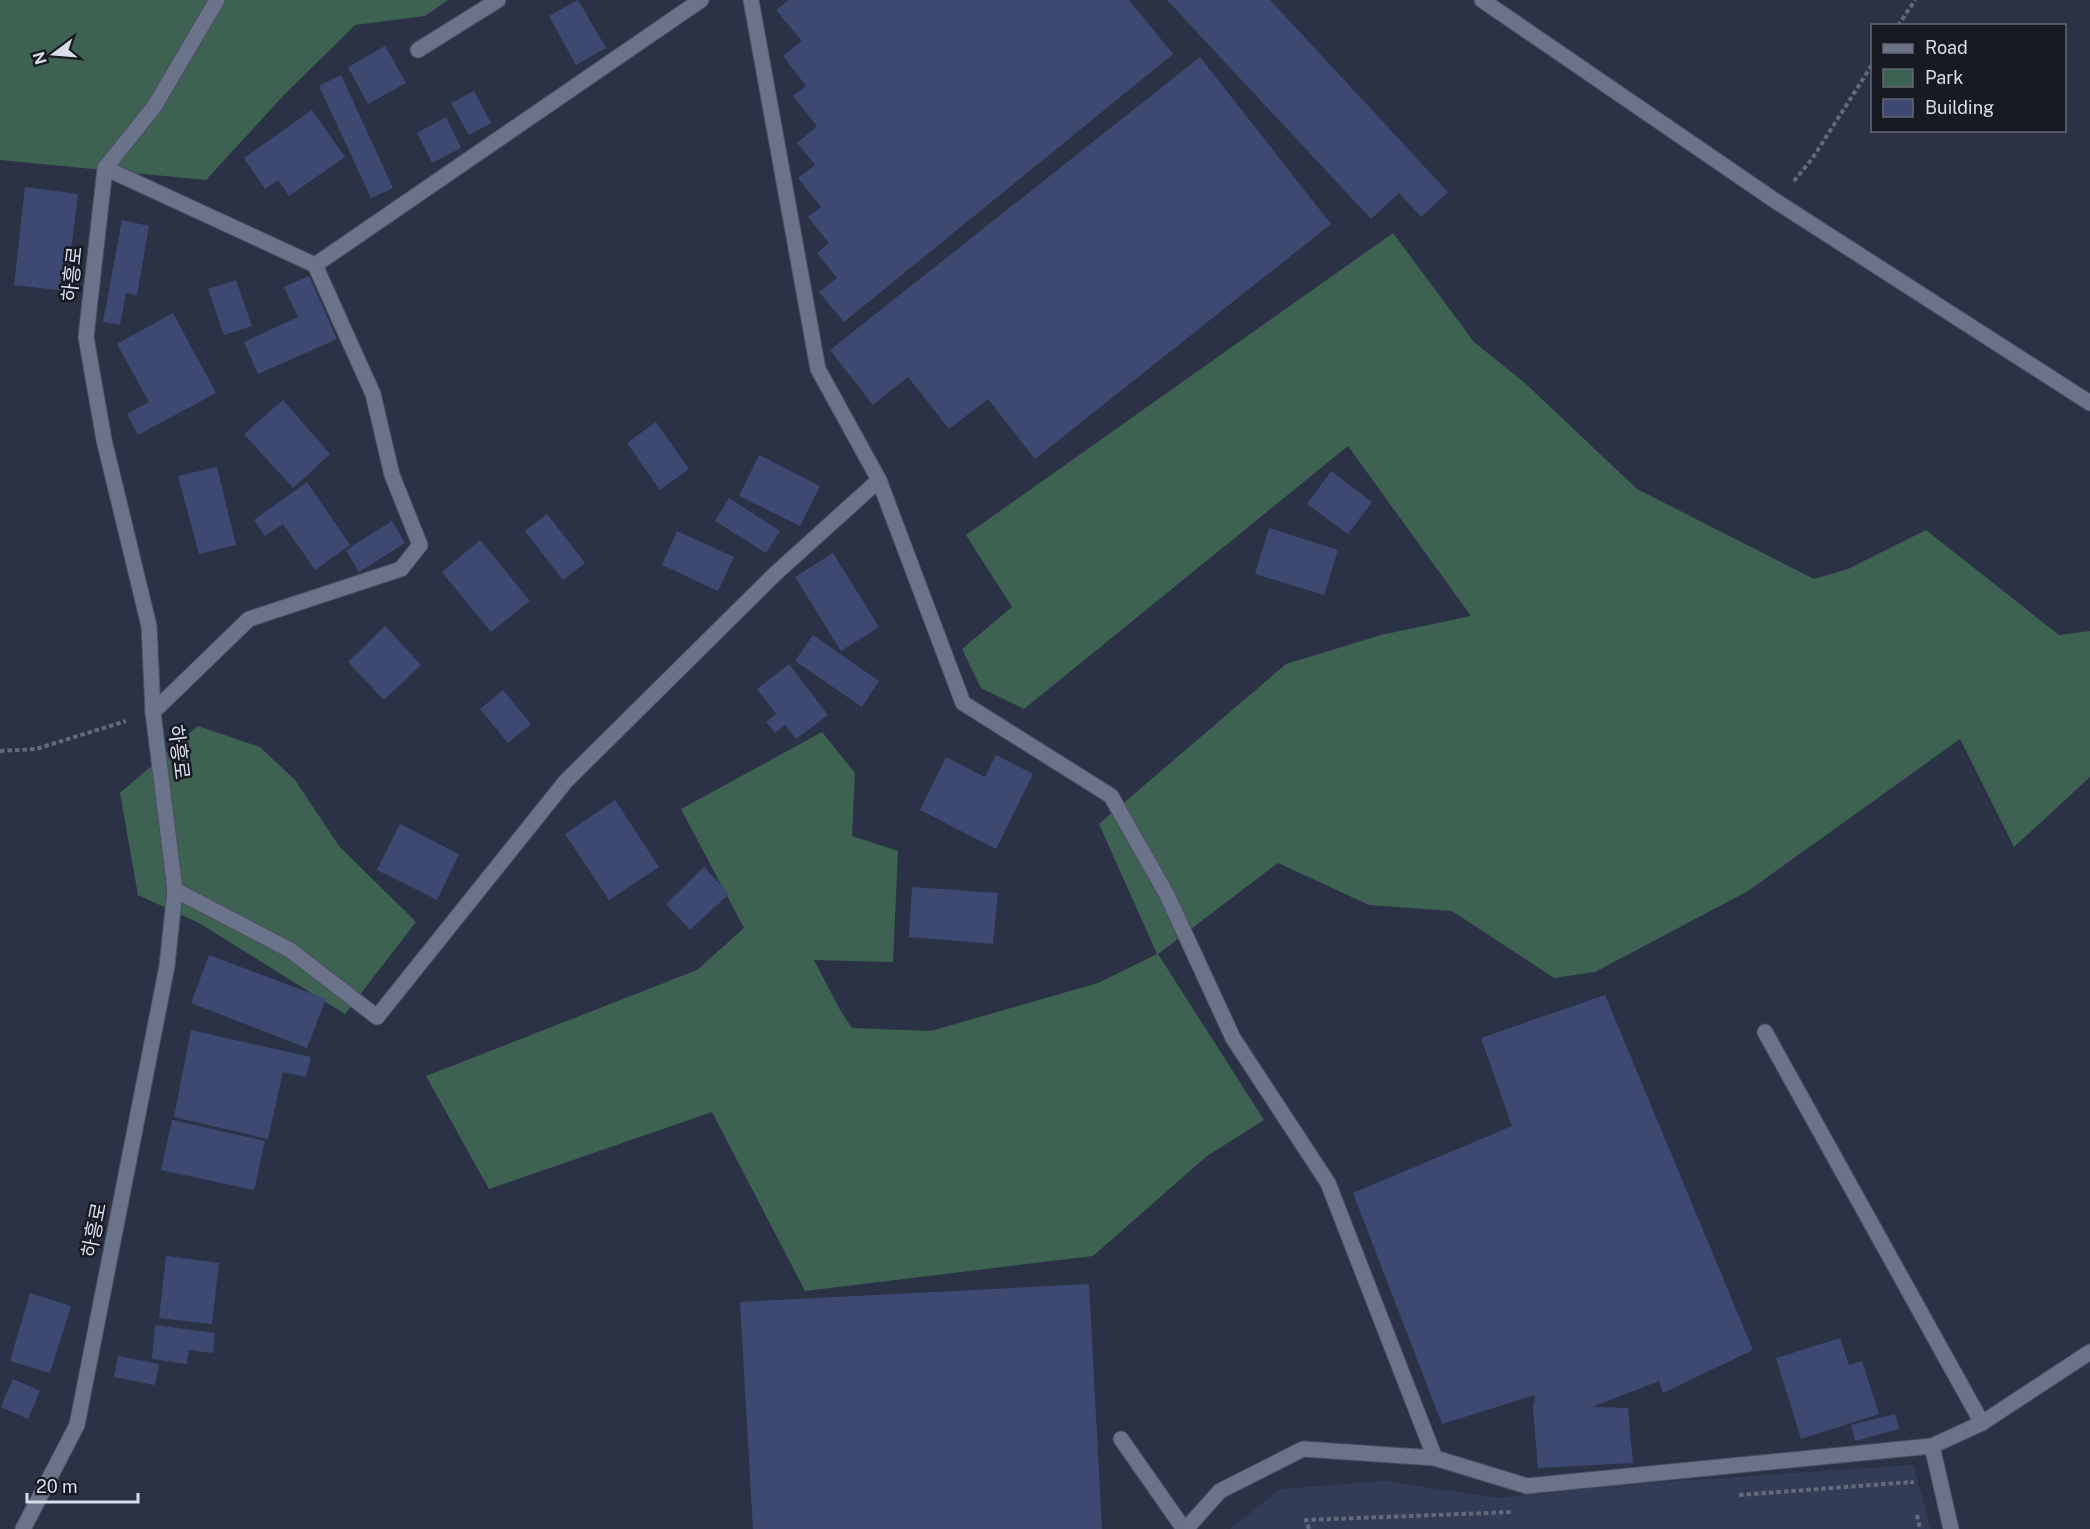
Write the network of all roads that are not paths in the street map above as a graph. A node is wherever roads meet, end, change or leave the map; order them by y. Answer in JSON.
{"nodes":[{"id":1,"x":217,"y":0,"type":"edge"},
{"id":2,"x":498,"y":0,"type":"edge"},
{"id":3,"x":701,"y":0,"type":"edge"},
{"id":4,"x":751,"y":0,"type":"edge"},
{"id":5,"x":1482,"y":0,"type":"edge"},
{"id":6,"x":418,"y":50,"type":"dead end"},
{"id":7,"x":105,"y":168,"type":"junction"},
{"id":8,"x":315,"y":265,"type":"junction"},
{"id":9,"x":2090,"y":403,"type":"edge"},
{"id":10,"x":879,"y":480,"type":"junction"},
{"id":11,"x":153,"y":712,"type":"junction"},
{"id":12,"x":175,"y":890,"type":"junction"},
{"id":13,"x":1766,"y":1032,"type":"dead end"},
{"id":14,"x":2090,"y":1352,"type":"edge"},
{"id":15,"x":1982,"y":1423,"type":"junction"},
{"id":16,"x":1121,"y":1439,"type":"dead end"},
{"id":17,"x":1932,"y":1446,"type":"junction"},
{"id":18,"x":1435,"y":1458,"type":"junction"},
{"id":19,"x":23,"y":1529,"type":"edge"},
{"id":20,"x":1185,"y":1529,"type":"edge"},
{"id":21,"x":1951,"y":1529,"type":"edge"}],
"edges":[{"from":1,"to":7,"type":"street"},
{"from":2,"to":6,"type":"street"},
{"from":3,"to":8,"type":"street"},
{"from":4,"to":10,"type":"street"},
{"from":5,"to":9,"type":"street"},
{"from":7,"to":8,"type":"street"},
{"from":7,"to":11,"type":"street","name":"하흥로"},
{"from":8,"to":11,"type":"street"},
{"from":10,"to":12,"type":"street"},
{"from":10,"to":18,"type":"street"},
{"from":11,"to":12,"type":"street","name":"하흥로"},
{"from":12,"to":19,"type":"street","name":"하흥로"},
{"from":13,"to":15,"type":"street"},
{"from":14,"to":15,"type":"street"},
{"from":15,"to":17,"type":"street"},
{"from":16,"to":20,"type":"street"},
{"from":17,"to":18,"type":"street"},
{"from":17,"to":21,"type":"street"},
{"from":18,"to":20,"type":"street"}]}
